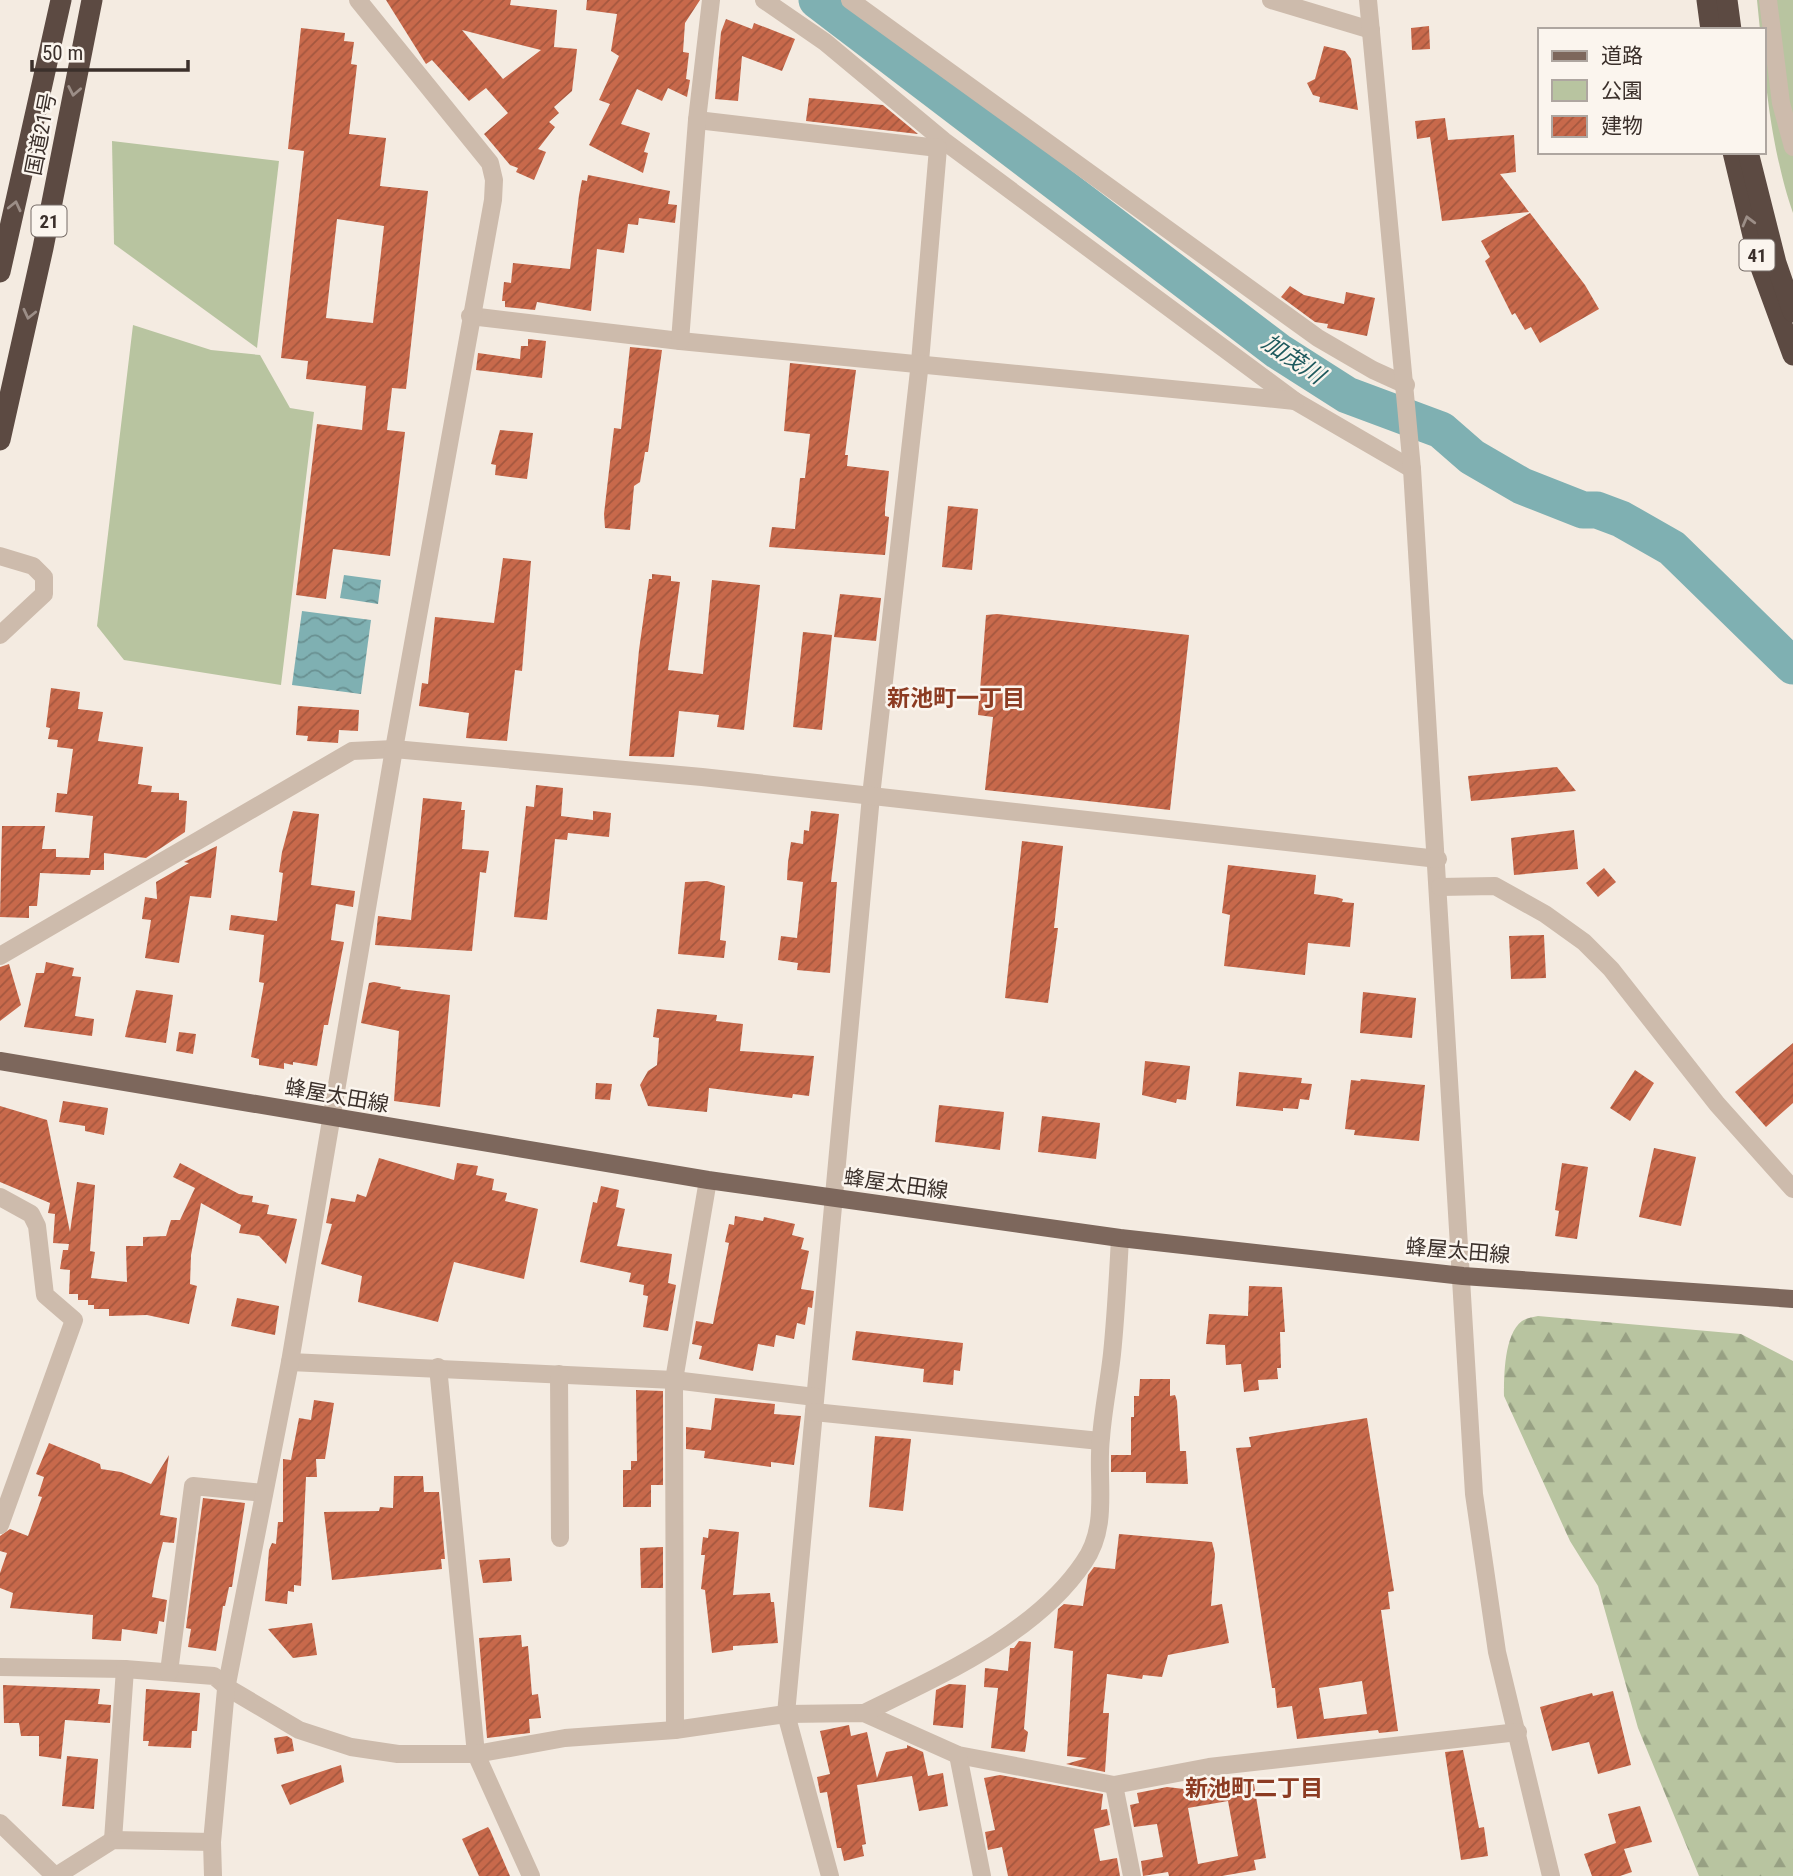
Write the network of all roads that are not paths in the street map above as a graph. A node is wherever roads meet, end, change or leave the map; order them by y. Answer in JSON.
{"nodes":[{"id":1,"x":61,"y":0,"type":"edge"},
{"id":2,"x":92,"y":0,"type":"edge"},
{"id":3,"x":358,"y":0,"type":"edge"},
{"id":4,"x":711,"y":0,"type":"edge"},
{"id":5,"x":764,"y":0,"type":"edge"},
{"id":6,"x":850,"y":0,"type":"edge"},
{"id":7,"x":1271,"y":0,"type":"edge"},
{"id":8,"x":1368,"y":0,"type":"edge"},
{"id":9,"x":1707,"y":0,"type":"edge"},
{"id":10,"x":1727,"y":0,"type":"edge"},
{"id":11,"x":1768,"y":0,"type":"edge"},
{"id":12,"x":1711,"y":28,"type":"edge"},
{"id":13,"x":1731,"y":28,"type":"edge"},
{"id":14,"x":1371,"y":30,"type":"junction"},
{"id":15,"x":697,"y":120,"type":"junction"},
{"id":16,"x":941,"y":145,"type":"junction"},
{"id":17,"x":1793,"y":146,"type":"edge"},
{"id":18,"x":1733,"y":154,"type":"edge"},
{"id":19,"x":1749,"y":154,"type":"edge"},
{"id":20,"x":0,"y":272,"type":"edge"},
{"id":21,"x":1793,"y":312,"type":"edge"},
{"id":22,"x":470,"y":316,"type":"junction"},
{"id":23,"x":680,"y":341,"type":"junction"},
{"id":24,"x":1793,"y":355,"type":"edge"},
{"id":25,"x":920,"y":362,"type":"junction"},
{"id":26,"x":1406,"y":385,"type":"junction"},
{"id":27,"x":1295,"y":401,"type":"junction"},
{"id":28,"x":0,"y":440,"type":"edge"},
{"id":29,"x":1412,"y":469,"type":"junction"},
{"id":30,"x":0,"y":556,"type":"edge"},
{"id":31,"x":0,"y":635,"type":"edge"},
{"id":32,"x":394,"y":749,"type":"junction"},
{"id":33,"x":871,"y":796,"type":"junction"},
{"id":34,"x":1438,"y":859,"type":"junction"},
{"id":35,"x":1440,"y":887,"type":"junction"},
{"id":36,"x":0,"y":956,"type":"edge"},
{"id":37,"x":0,"y":1061,"type":"edge"},
{"id":38,"x":331,"y":1118,"type":"junction"},
{"id":39,"x":708,"y":1180,"type":"junction"},
{"id":40,"x":1793,"y":1189,"type":"edge"},
{"id":41,"x":0,"y":1197,"type":"edge"},
{"id":42,"x":834,"y":1198,"type":"junction"},
{"id":43,"x":1120,"y":1238,"type":"junction"},
{"id":44,"x":1463,"y":1276,"type":"junction"},
{"id":45,"x":1793,"y":1299,"type":"edge"},
{"id":46,"x":290,"y":1362,"type":"junction"},
{"id":47,"x":438,"y":1367,"type":"junction"},
{"id":48,"x":559,"y":1374,"type":"junction"},
{"id":49,"x":674,"y":1380,"type":"junction"},
{"id":50,"x":815,"y":1405,"type":"junction"},
{"id":51,"x":1100,"y":1441,"type":"junction"},
{"id":52,"x":264,"y":1493,"type":"junction"},
{"id":53,"x":0,"y":1525,"type":"edge"},
{"id":54,"x":560,"y":1538,"type":"dead end"},
{"id":55,"x":0,"y":1667,"type":"edge"},
{"id":56,"x":125,"y":1669,"type":"junction"},
{"id":57,"x":169,"y":1672,"type":"junction"},
{"id":58,"x":228,"y":1688,"type":"junction"},
{"id":59,"x":864,"y":1713,"type":"junction"},
{"id":60,"x":786,"y":1714,"type":"junction"},
{"id":61,"x":675,"y":1730,"type":"junction"},
{"id":62,"x":1518,"y":1732,"type":"junction"},
{"id":63,"x":476,"y":1754,"type":"junction"},
{"id":64,"x":958,"y":1755,"type":"junction"},
{"id":65,"x":1114,"y":1785,"type":"junction"},
{"id":66,"x":0,"y":1823,"type":"edge"},
{"id":67,"x":113,"y":1840,"type":"junction"},
{"id":68,"x":212,"y":1842,"type":"junction"},
{"id":69,"x":56,"y":1876,"type":"edge"},
{"id":70,"x":213,"y":1876,"type":"edge"},
{"id":71,"x":531,"y":1876,"type":"edge"},
{"id":72,"x":830,"y":1876,"type":"edge"},
{"id":73,"x":982,"y":1876,"type":"edge"},
{"id":74,"x":1132,"y":1876,"type":"edge"},
{"id":75,"x":1551,"y":1876,"type":"edge"}],
"edges":[{"from":20,"to":1,"type":"highway","name":"国道21号","number":"21","one_way":true},
{"from":2,"to":28,"type":"highway","name":"国道21号","number":"21","one_way":true},
{"from":3,"to":22,"type":"street"},
{"from":4,"to":15,"type":"street"},
{"from":5,"to":16,"type":"street"},
{"from":6,"to":26,"type":"street"},
{"from":7,"to":14,"type":"street"},
{"from":8,"to":14,"type":"street"},
{"from":9,"to":12,"type":"highway"},
{"from":10,"to":13,"type":"highway"},
{"from":11,"to":17,"type":"street"},
{"from":14,"to":26,"type":"street"},
{"from":15,"to":16,"type":"street"},
{"from":15,"to":23,"type":"street"},
{"from":16,"to":25,"type":"street"},
{"from":16,"to":27,"type":"street"},
{"from":24,"to":18,"type":"highway","number":"41","one_way":true},
{"from":19,"to":21,"type":"highway","number":"41"},
{"from":22,"to":23,"type":"street"},
{"from":22,"to":32,"type":"street"},
{"from":23,"to":25,"type":"street"},
{"from":25,"to":27,"type":"street"},
{"from":25,"to":33,"type":"street"},
{"from":26,"to":29,"type":"street"},
{"from":27,"to":29,"type":"street"},
{"from":29,"to":34,"type":"street"},
{"from":30,"to":31,"type":"street"},
{"from":32,"to":33,"type":"street"},
{"from":32,"to":36,"type":"street"},
{"from":32,"to":38,"type":"street"},
{"from":33,"to":34,"type":"street"},
{"from":33,"to":42,"type":"street"},
{"from":34,"to":35,"type":"street"},
{"from":35,"to":40,"type":"street"},
{"from":35,"to":44,"type":"street"},
{"from":37,"to":38,"type":"main road","name":"蜂屋太田線"},
{"from":38,"to":39,"type":"main road","name":"蜂屋太田線"},
{"from":38,"to":46,"type":"street"},
{"from":39,"to":42,"type":"main road","name":"蜂屋太田線"},
{"from":39,"to":49,"type":"street"},
{"from":41,"to":53,"type":"street"},
{"from":42,"to":43,"type":"main road","name":"蜂屋太田線"},
{"from":42,"to":50,"type":"street"},
{"from":43,"to":44,"type":"main road","name":"蜂屋太田線"},
{"from":43,"to":51,"type":"street"},
{"from":44,"to":45,"type":"main road","name":"蜂屋太田線"},
{"from":44,"to":62,"type":"street"},
{"from":46,"to":47,"type":"street"},
{"from":46,"to":52,"type":"street"},
{"from":47,"to":48,"type":"street"},
{"from":47,"to":63,"type":"street"},
{"from":48,"to":49,"type":"street"},
{"from":48,"to":54,"type":"street"},
{"from":49,"to":50,"type":"street"},
{"from":49,"to":61,"type":"street"},
{"from":50,"to":51,"type":"street"},
{"from":50,"to":60,"type":"street"},
{"from":51,"to":59,"type":"street"},
{"from":52,"to":57,"type":"street"},
{"from":52,"to":58,"type":"street"},
{"from":55,"to":56,"type":"street"},
{"from":56,"to":57,"type":"street"},
{"from":56,"to":67,"type":"street"},
{"from":57,"to":58,"type":"street"},
{"from":58,"to":63,"type":"street"},
{"from":58,"to":68,"type":"street"},
{"from":59,"to":60,"type":"street"},
{"from":59,"to":64,"type":"street"},
{"from":60,"to":61,"type":"street"},
{"from":60,"to":72,"type":"street"},
{"from":61,"to":63,"type":"street"},
{"from":62,"to":65,"type":"street"},
{"from":62,"to":75,"type":"street"},
{"from":63,"to":71,"type":"street"},
{"from":64,"to":65,"type":"street"},
{"from":64,"to":73,"type":"street"},
{"from":65,"to":74,"type":"street"},
{"from":66,"to":69,"type":"street"},
{"from":67,"to":68,"type":"street"},
{"from":67,"to":69,"type":"street"},
{"from":68,"to":70,"type":"street"}]}
